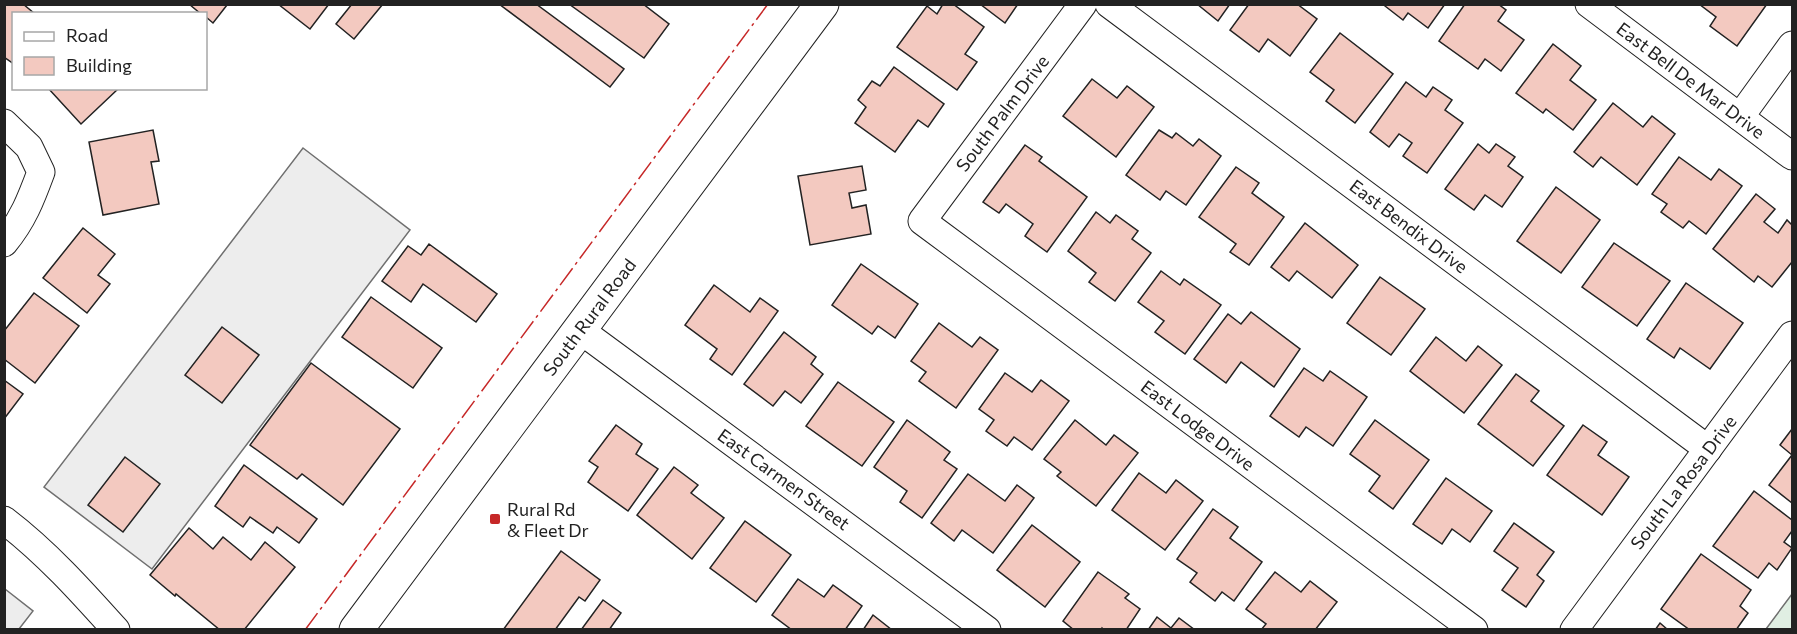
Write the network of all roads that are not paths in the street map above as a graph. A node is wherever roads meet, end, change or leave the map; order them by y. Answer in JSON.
{"nodes":[{"id":1,"x":822,"y":4,"type":"edge"},
{"id":2,"x":1083,"y":4,"type":"edge"},
{"id":3,"x":1109,"y":4,"type":"edge"},
{"id":4,"x":1589,"y":4,"type":"edge"},
{"id":5,"x":1792,"y":45,"type":"edge"},
{"id":6,"x":1740,"y":117,"type":"junction"},
{"id":7,"x":4,"y":123,"type":"edge"},
{"id":8,"x":1792,"y":156,"type":"edge"},
{"id":9,"x":922,"y":221,"type":"joint"},
{"id":10,"x":4,"y":243,"type":"edge"},
{"id":11,"x":580,"y":330,"type":"junction"},
{"id":12,"x":1792,"y":335,"type":"edge"},
{"id":13,"x":1708,"y":449,"type":"junction"},
{"id":14,"x":4,"y":520,"type":"edge"},
{"id":15,"x":116,"y":630,"type":"edge"},
{"id":16,"x":356,"y":630,"type":"edge"},
{"id":17,"x":987,"y":630,"type":"edge"},
{"id":18,"x":1474,"y":630,"type":"edge"},
{"id":19,"x":1574,"y":630,"type":"edge"}],
"edges":[{"from":1,"to":11,"type":"main road","name":"South Rural Road"},
{"from":2,"to":9,"type":"street","name":"South Palm Drive"},
{"from":3,"to":13,"type":"street","name":"East Bendix Drive"},
{"from":4,"to":6,"type":"street","name":"East Bell De Mar Drive"},
{"from":5,"to":6,"type":"street"},
{"from":6,"to":8,"type":"street","name":"East Bell De Mar Drive"},
{"from":7,"to":10,"type":"street"},
{"from":9,"to":18,"type":"street","name":"East Lodge Drive"},
{"from":11,"to":16,"type":"main road","name":"South Rural Road"},
{"from":11,"to":17,"type":"street","name":"East Carmen Street"},
{"from":12,"to":13,"type":"street","name":"South La Rosa Drive"},
{"from":13,"to":19,"type":"street","name":"South La Rosa Drive"},
{"from":14,"to":15,"type":"street"}]}
